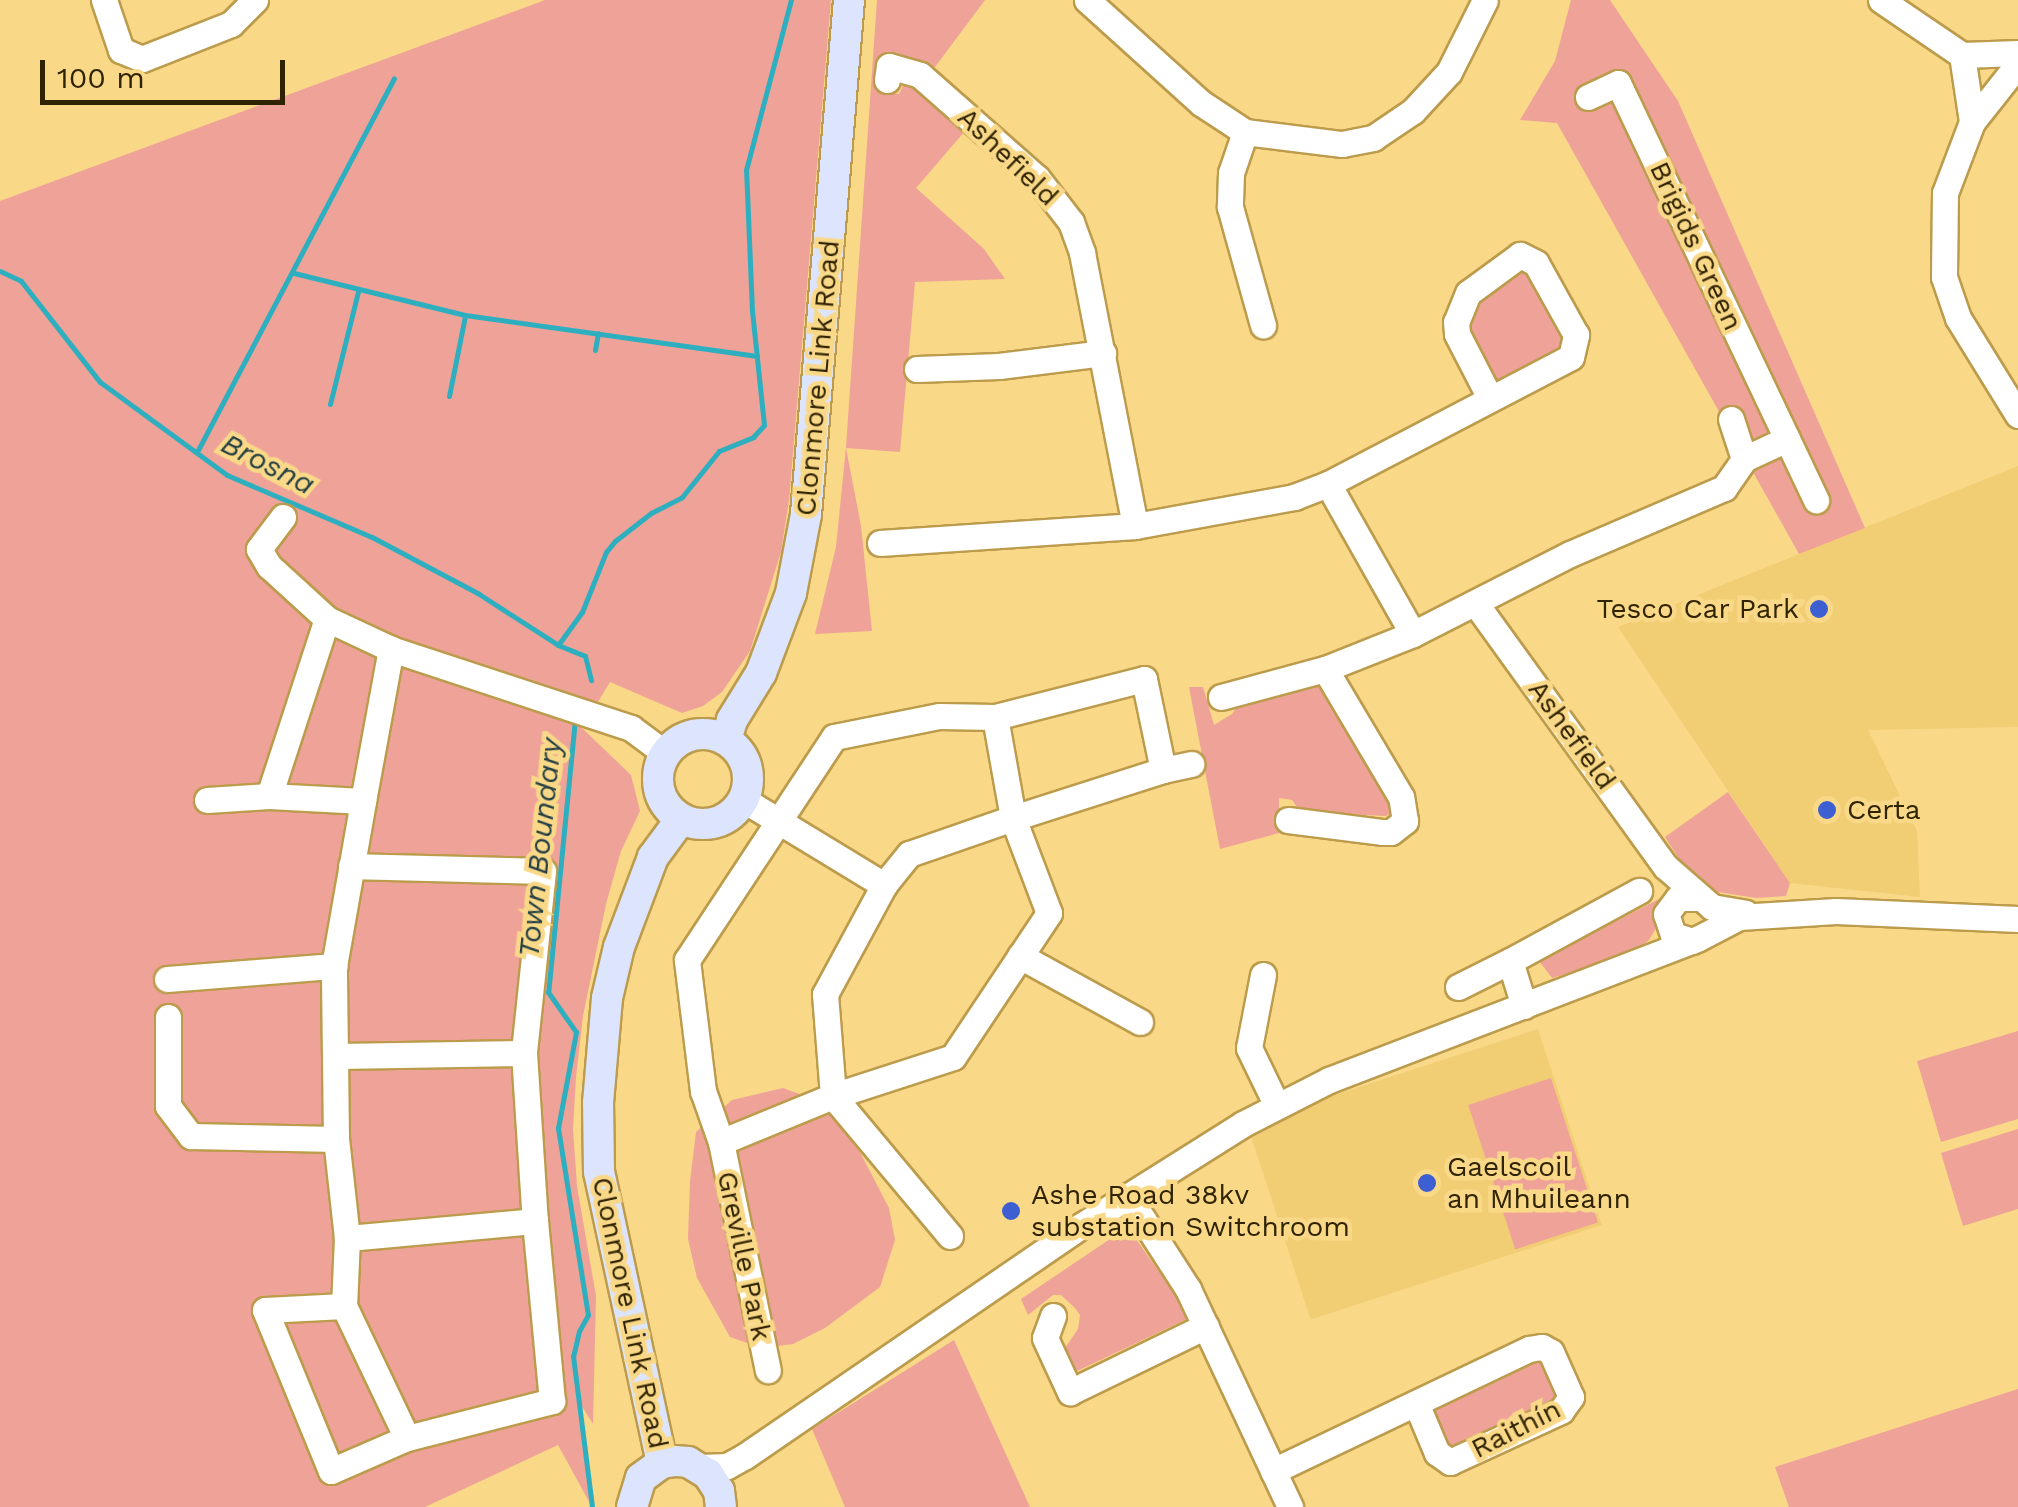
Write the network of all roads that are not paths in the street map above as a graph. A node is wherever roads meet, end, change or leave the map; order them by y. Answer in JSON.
{"nodes":[{"id":1,"x":104,"y":0,"type":"edge"},
{"id":2,"x":255,"y":0,"type":"edge"},
{"id":3,"x":849,"y":0,"type":"edge"},
{"id":4,"x":1087,"y":0,"type":"edge"},
{"id":5,"x":1485,"y":0,"type":"edge"},
{"id":6,"x":1881,"y":0,"type":"edge"},
{"id":7,"x":2018,"y":53,"type":"edge"},
{"id":8,"x":1962,"y":55,"type":"junction"},
{"id":9,"x":2018,"y":64,"type":"edge"},
{"id":10,"x":887,"y":80,"type":"dead end"},
{"id":11,"x":1588,"y":97,"type":"dead end"},
{"id":12,"x":1972,"y":122,"type":"junction"},
{"id":13,"x":1245,"y":132,"type":"junction"},
{"id":14,"x":1263,"y":325,"type":"dead end"},
{"id":15,"x":1102,"y":353,"type":"junction"},
{"id":16,"x":917,"y":369,"type":"dead end"},
{"id":17,"x":1490,"y":398,"type":"junction"},
{"id":18,"x":2018,"y":416,"type":"edge"},
{"id":19,"x":1731,"y":419,"type":"dead end"},
{"id":20,"x":1787,"y":439,"type":"junction"},
{"id":21,"x":1744,"y":459,"type":"junction"},
{"id":22,"x":1328,"y":484,"type":"junction"},
{"id":23,"x":1816,"y":500,"type":"dead end"},
{"id":24,"x":283,"y":517,"type":"dead end"},
{"id":25,"x":1135,"y":526,"type":"junction"},
{"id":26,"x":880,"y":543,"type":"dead end"},
{"id":27,"x":1476,"y":604,"type":"junction"},
{"id":28,"x":327,"y":619,"type":"junction"},
{"id":29,"x":1413,"y":634,"type":"junction"},
{"id":30,"x":391,"y":649,"type":"junction"},
{"id":31,"x":1325,"y":669,"type":"junction"},
{"id":32,"x":1222,"y":697,"type":"dead end"},
{"id":33,"x":995,"y":717,"type":"junction"},
{"id":34,"x":726,"y":740,"type":"junction"},
{"id":35,"x":666,"y":754,"type":"junction"},
{"id":36,"x":1191,"y":764,"type":"dead end"},
{"id":37,"x":1163,"y":770,"type":"junction"},
{"id":38,"x":269,"y":796,"type":"junction"},
{"id":39,"x":207,"y":800,"type":"dead end"},
{"id":40,"x":363,"y":801,"type":"junction"},
{"id":41,"x":759,"y":811,"type":"junction"},
{"id":42,"x":1013,"y":818,"type":"junction"},
{"id":43,"x":681,"y":819,"type":"junction"},
{"id":44,"x":1288,"y":820,"type":"dead end"},
{"id":45,"x":351,"y":866,"type":"junction"},
{"id":46,"x":1666,"y":867,"type":"junction"},
{"id":47,"x":884,"y":885,"type":"junction"},
{"id":48,"x":1639,"y":891,"type":"dead end"},
{"id":49,"x":1701,"y":900,"type":"junction"},
{"id":50,"x":1758,"y":914,"type":"junction"},
{"id":51,"x":1667,"y":916,"type":"junction"},
{"id":52,"x":2018,"y":919,"type":"edge"},
{"id":53,"x":1697,"y":938,"type":"junction"},
{"id":54,"x":1020,"y":956,"type":"junction"},
{"id":55,"x":1510,"y":961,"type":"junction"},
{"id":56,"x":334,"y":966,"type":"junction"},
{"id":57,"x":1614,"y":968,"type":"junction"},
{"id":58,"x":1263,"y":975,"type":"dead end"},
{"id":59,"x":167,"y":979,"type":"dead end"},
{"id":60,"x":1458,"y":987,"type":"dead end"},
{"id":61,"x":1524,"y":1006,"type":"junction"},
{"id":62,"x":168,"y":1017,"type":"dead end"},
{"id":63,"x":1140,"y":1022,"type":"dead end"},
{"id":64,"x":524,"y":1052,"type":"junction"},
{"id":65,"x":335,"y":1056,"type":"junction"},
{"id":66,"x":833,"y":1096,"type":"junction"},
{"id":67,"x":1277,"y":1106,"type":"junction"},
{"id":68,"x":336,"y":1139,"type":"junction"},
{"id":69,"x":721,"y":1142,"type":"junction"},
{"id":70,"x":1128,"y":1196,"type":"junction"},
{"id":71,"x":535,"y":1221,"type":"junction"},
{"id":72,"x":950,"y":1236,"type":"dead end"},
{"id":73,"x":347,"y":1238,"type":"junction"},
{"id":74,"x":344,"y":1306,"type":"junction"},
{"id":75,"x":1053,"y":1316,"type":"dead end"},
{"id":76,"x":1206,"y":1326,"type":"junction"},
{"id":77,"x":768,"y":1370,"type":"dead end"},
{"id":78,"x":1416,"y":1404,"type":"junction"},
{"id":79,"x":407,"y":1438,"type":"junction"},
{"id":80,"x":744,"y":1456,"type":"junction"},
{"id":81,"x":662,"y":1464,"type":"junction"},
{"id":82,"x":700,"y":1467,"type":"junction"},
{"id":83,"x":1273,"y":1470,"type":"junction"},
{"id":84,"x":721,"y":1504,"type":"edge"},
{"id":85,"x":632,"y":1507,"type":"edge"},
{"id":86,"x":1290,"y":1507,"type":"edge"}],
"edges":[{"from":1,"to":2,"type":"street"},
{"from":3,"to":34,"type":"main road","name":"Clonmore Link Road"},
{"from":4,"to":13,"type":"street"},
{"from":5,"to":13,"type":"street"},
{"from":6,"to":8,"type":"street"},
{"from":7,"to":8,"type":"street"},
{"from":8,"to":12,"type":"street"},
{"from":9,"to":12,"type":"street"},
{"from":10,"to":15,"type":"street","name":"Ashefield"},
{"from":11,"to":20,"type":"street","name":"Brigids Green"},
{"from":12,"to":18,"type":"street"},
{"from":13,"to":14,"type":"street"},
{"from":15,"to":16,"type":"street"},
{"from":15,"to":25,"type":"street","name":"Ashefield"},
{"from":17,"to":17,"type":"street"},
{"from":17,"to":22,"type":"street"},
{"from":19,"to":21,"type":"street"},
{"from":20,"to":21,"type":"street"},
{"from":20,"to":23,"type":"street"},
{"from":21,"to":27,"type":"street"},
{"from":22,"to":25,"type":"street"},
{"from":22,"to":29,"type":"street"},
{"from":24,"to":28,"type":"street"},
{"from":25,"to":26,"type":"street"},
{"from":27,"to":29,"type":"street"},
{"from":27,"to":46,"type":"street","name":"Ashefield"},
{"from":28,"to":30,"type":"street"},
{"from":28,"to":38,"type":"street"},
{"from":29,"to":31,"type":"street"},
{"from":30,"to":35,"type":"street"},
{"from":30,"to":40,"type":"street"},
{"from":31,"to":32,"type":"street"},
{"from":31,"to":44,"type":"street"},
{"from":33,"to":37,"type":"street","name":"Greville Park"},
{"from":33,"to":41,"type":"street","name":"Greville Park"},
{"from":33,"to":42,"type":"street","name":"Greville Park"},
{"from":34,"to":35,"type":"main road"},
{"from":34,"to":41,"type":"main road"},
{"from":35,"to":43,"type":"main road"},
{"from":36,"to":37,"type":"street"},
{"from":37,"to":42,"type":"street"},
{"from":38,"to":39,"type":"street"},
{"from":38,"to":40,"type":"street"},
{"from":40,"to":45,"type":"street"},
{"from":41,"to":43,"type":"main road"},
{"from":41,"to":47,"type":"street"},
{"from":41,"to":69,"type":"street","name":"Greville Park"},
{"from":42,"to":47,"type":"street"},
{"from":42,"to":54,"type":"street","name":"Greville Park"},
{"from":43,"to":81,"type":"main road","name":"Clonmore Link Road"},
{"from":45,"to":56,"type":"street"},
{"from":45,"to":64,"type":"street"},
{"from":46,"to":49,"type":"street","name":"Ashefield"},
{"from":46,"to":51,"type":"street"},
{"from":47,"to":66,"type":"street"},
{"from":48,"to":55,"type":"street"},
{"from":49,"to":50,"type":"street"},
{"from":49,"to":51,"type":"street"},
{"from":49,"to":53,"type":"street"},
{"from":50,"to":52,"type":"street"},
{"from":50,"to":53,"type":"street"},
{"from":51,"to":53,"type":"street"},
{"from":51,"to":57,"type":"street"},
{"from":53,"to":57,"type":"street"},
{"from":54,"to":63,"type":"street"},
{"from":54,"to":66,"type":"street","name":"Greville Park"},
{"from":55,"to":60,"type":"street"},
{"from":55,"to":61,"type":"street"},
{"from":56,"to":59,"type":"street"},
{"from":56,"to":65,"type":"street"},
{"from":57,"to":61,"type":"street"},
{"from":58,"to":67,"type":"street"},
{"from":61,"to":67,"type":"street"},
{"from":62,"to":68,"type":"street"},
{"from":64,"to":65,"type":"street"},
{"from":64,"to":71,"type":"street"},
{"from":65,"to":68,"type":"street"},
{"from":66,"to":69,"type":"street","name":"Greville Park"},
{"from":66,"to":72,"type":"street"},
{"from":67,"to":70,"type":"street"},
{"from":68,"to":73,"type":"street"},
{"from":69,"to":77,"type":"street","name":"Greville Park"},
{"from":70,"to":76,"type":"street"},
{"from":70,"to":80,"type":"street"},
{"from":71,"to":73,"type":"street"},
{"from":71,"to":79,"type":"street"},
{"from":73,"to":74,"type":"street"},
{"from":74,"to":79,"type":"street"},
{"from":74,"to":79,"type":"street"},
{"from":75,"to":76,"type":"street"},
{"from":76,"to":83,"type":"street"},
{"from":78,"to":78,"type":"street","name":"Raithín"},
{"from":78,"to":83,"type":"street","name":"Raithín"},
{"from":80,"to":82,"type":"street"},
{"from":80,"to":84,"type":"street"},
{"from":81,"to":82,"type":"main road"},
{"from":81,"to":85,"type":"main road"},
{"from":82,"to":84,"type":"main road"},
{"from":83,"to":86,"type":"street"}]}
